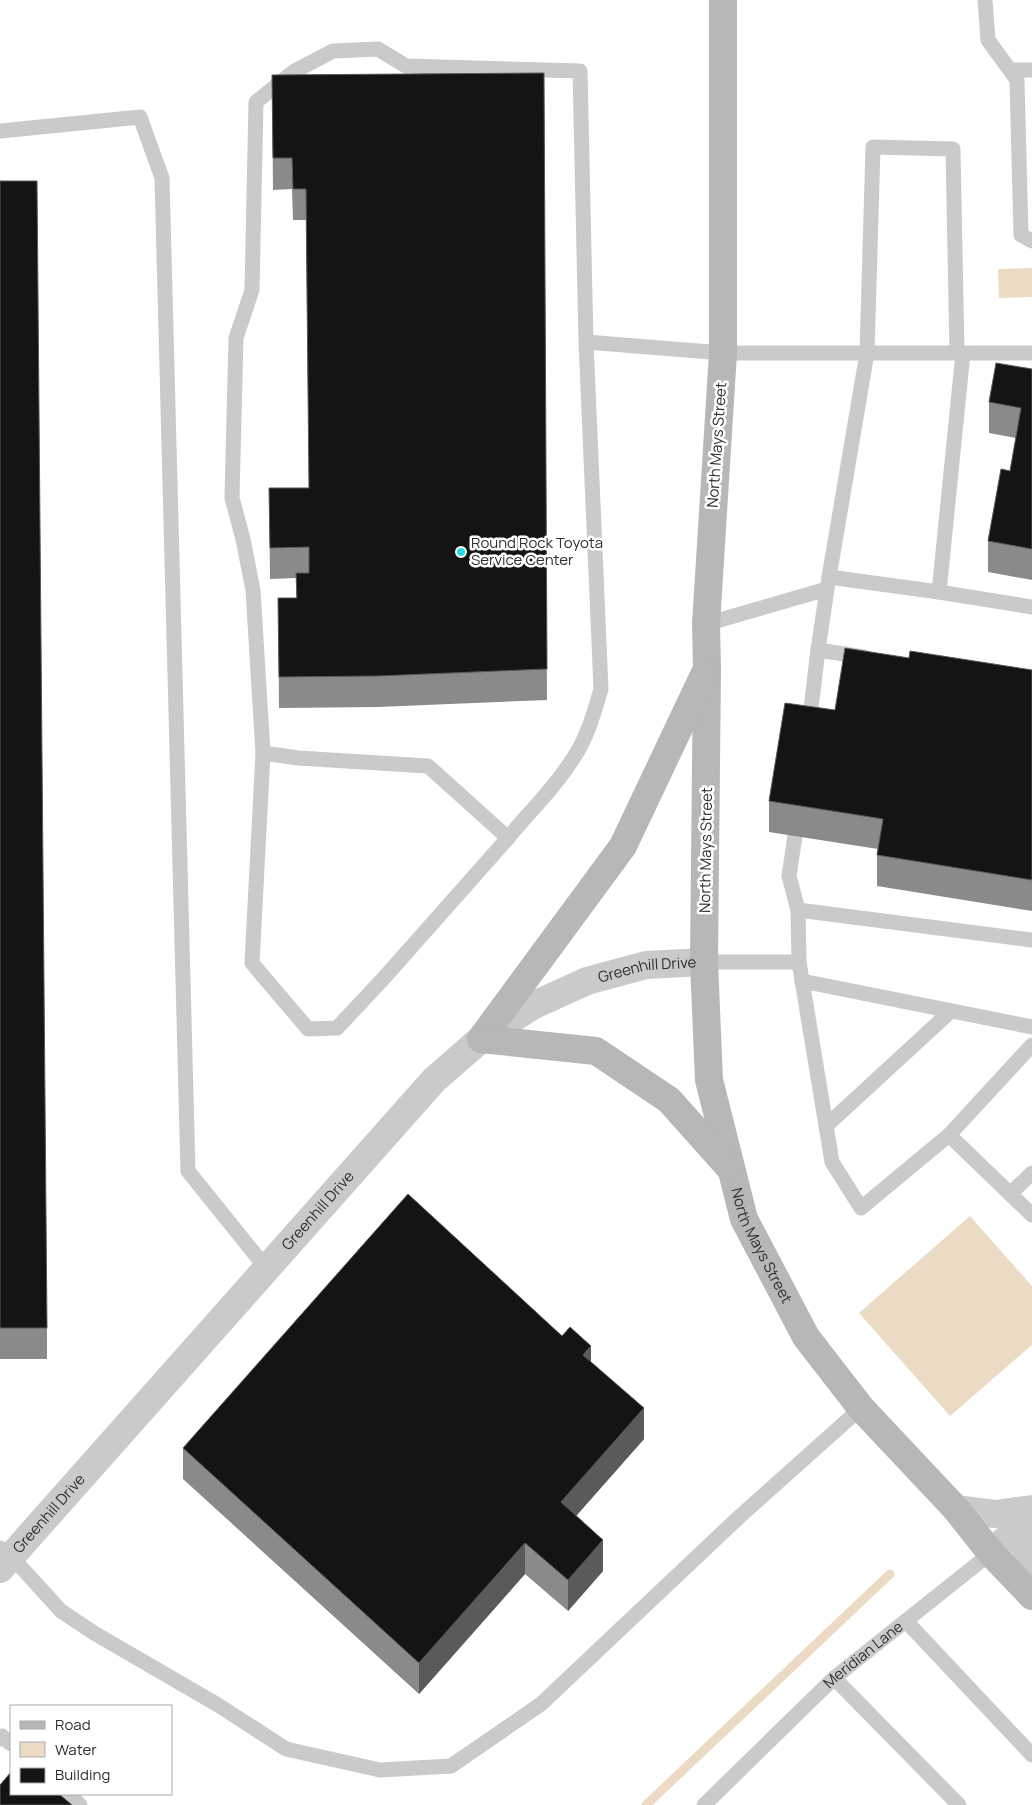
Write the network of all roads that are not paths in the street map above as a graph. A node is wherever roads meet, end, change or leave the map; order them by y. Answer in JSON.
{"nodes":[{"id":1,"x":723,"y":0,"type":"edge"},
{"id":2,"x":985,"y":0,"type":"edge"},
{"id":3,"x":1010,"y":70,"type":"junction"},
{"id":4,"x":1032,"y":70,"type":"edge"},
{"id":5,"x":0,"y":131,"type":"edge"},
{"id":6,"x":1032,"y":241,"type":"edge"},
{"id":7,"x":586,"y":342,"type":"junction"},
{"id":8,"x":724,"y":353,"type":"junction"},
{"id":9,"x":867,"y":353,"type":"junction"},
{"id":10,"x":960,"y":353,"type":"junction"},
{"id":11,"x":1032,"y":353,"type":"edge"},
{"id":12,"x":828,"y":583,"type":"junction"},
{"id":13,"x":939,"y":592,"type":"junction"},
{"id":14,"x":1032,"y":607,"type":"edge"},
{"id":15,"x":706,"y":624,"type":"junction"},
{"id":16,"x":818,"y":650,"type":"junction"},
{"id":17,"x":877,"y":659,"type":"edge"},
{"id":18,"x":707,"y":668,"type":"junction"},
{"id":19,"x":808,"y":737,"type":"edge"},
{"id":20,"x":264,"y":752,"type":"junction"},
{"id":21,"x":795,"y":836,"type":"dead end"},
{"id":22,"x":508,"y":838,"type":"junction"},
{"id":23,"x":798,"y":910,"type":"junction"},
{"id":24,"x":1032,"y":940,"type":"edge"},
{"id":25,"x":704,"y":962,"type":"junction"},
{"id":26,"x":799,"y":962,"type":"junction"},
{"id":27,"x":802,"y":981,"type":"junction"},
{"id":28,"x":951,"y":1010,"type":"junction"},
{"id":29,"x":1032,"y":1027,"type":"edge"},
{"id":30,"x":481,"y":1039,"type":"junction"},
{"id":31,"x":1032,"y":1045,"type":"edge"},
{"id":32,"x":826,"y":1126,"type":"junction"},
{"id":33,"x":949,"y":1135,"type":"junction"},
{"id":34,"x":731,"y":1169,"type":"junction"},
{"id":35,"x":1032,"y":1173,"type":"edge"},
{"id":36,"x":1010,"y":1194,"type":"junction"},
{"id":37,"x":1032,"y":1215,"type":"edge"},
{"id":38,"x":266,"y":1268,"type":"junction"},
{"id":39,"x":861,"y":1408,"type":"junction"},
{"id":40,"x":956,"y":1509,"type":"junction"},
{"id":41,"x":1032,"y":1509,"type":"edge"},
{"id":42,"x":1032,"y":1516,"type":"edge"},
{"id":43,"x":1032,"y":1538,"type":"edge"},
{"id":44,"x":991,"y":1553,"type":"junction"},
{"id":45,"x":4,"y":1558,"type":"edge"},
{"id":46,"x":1031,"y":1595,"type":"edge"},
{"id":47,"x":906,"y":1621,"type":"junction"},
{"id":48,"x":834,"y":1678,"type":"junction"},
{"id":49,"x":0,"y":1739,"type":"edge"},
{"id":50,"x":10,"y":1743,"type":"edge"},
{"id":51,"x":1032,"y":1755,"type":"edge"},
{"id":52,"x":69,"y":1795,"type":"edge"},
{"id":53,"x":80,"y":1805,"type":"edge"},
{"id":54,"x":704,"y":1805,"type":"edge"},
{"id":55,"x":958,"y":1805,"type":"edge"}],
"edges":[{"from":1,"to":8,"type":"main road","name":"North Mays Street"},
{"from":2,"to":3,"type":"lane"},
{"from":3,"to":4,"type":"lane"},
{"from":3,"to":6,"type":"lane"},
{"from":5,"to":38,"type":"lane"},
{"from":7,"to":8,"type":"lane"},
{"from":7,"to":20,"type":"lane"},
{"from":7,"to":22,"type":"lane"},
{"from":8,"to":9,"type":"lane"},
{"from":8,"to":15,"type":"main road","name":"North Mays Street"},
{"from":9,"to":10,"type":"lane"},
{"from":9,"to":10,"type":"lane"},
{"from":9,"to":12,"type":"lane"},
{"from":10,"to":11,"type":"lane"},
{"from":10,"to":13,"type":"lane"},
{"from":12,"to":13,"type":"lane"},
{"from":12,"to":15,"type":"lane"},
{"from":12,"to":16,"type":"lane"},
{"from":13,"to":14,"type":"lane"},
{"from":15,"to":18,"type":"main road","name":"North Mays Street"},
{"from":16,"to":17,"type":"lane"},
{"from":16,"to":19,"type":"lane"},
{"from":18,"to":25,"type":"main road","name":"North Mays Street"},
{"from":18,"to":30,"type":"main road"},
{"from":20,"to":22,"type":"lane"},
{"from":20,"to":22,"type":"lane"},
{"from":21,"to":23,"type":"lane"},
{"from":23,"to":24,"type":"lane"},
{"from":23,"to":26,"type":"lane"},
{"from":25,"to":26,"type":"lane"},
{"from":25,"to":30,"type":"street","name":"Greenhill Drive"},
{"from":25,"to":34,"type":"main road","name":"North Mays Street"},
{"from":26,"to":27,"type":"lane"},
{"from":27,"to":28,"type":"lane"},
{"from":27,"to":32,"type":"lane"},
{"from":28,"to":29,"type":"lane"},
{"from":28,"to":32,"type":"lane"},
{"from":30,"to":34,"type":"main road"},
{"from":30,"to":38,"type":"street","name":"Greenhill Drive"},
{"from":31,"to":33,"type":"lane"},
{"from":32,"to":33,"type":"lane"},
{"from":33,"to":36,"type":"lane"},
{"from":34,"to":39,"type":"main road","name":"North Mays Street"},
{"from":35,"to":36,"type":"lane"},
{"from":36,"to":37,"type":"lane"},
{"from":38,"to":45,"type":"street","name":"Greenhill Drive"},
{"from":39,"to":40,"type":"main road","name":"North Mays Street"},
{"from":39,"to":45,"type":"lane"},
{"from":40,"to":41,"type":"street"},
{"from":40,"to":44,"type":"main road","name":"North Mays Street"},
{"from":42,"to":44,"type":"street","name":"Meridian Lane"},
{"from":43,"to":46,"type":"street"},
{"from":44,"to":46,"type":"main road","name":"North Mays Street"},
{"from":44,"to":47,"type":"lane","name":"Meridian Lane"},
{"from":47,"to":48,"type":"lane","name":"Meridian Lane"},
{"from":47,"to":51,"type":"lane"},
{"from":48,"to":54,"type":"lane","name":"Meridian Lane"},
{"from":48,"to":55,"type":"lane"},
{"from":49,"to":50,"type":"lane"},
{"from":52,"to":53,"type":"lane"}]}
